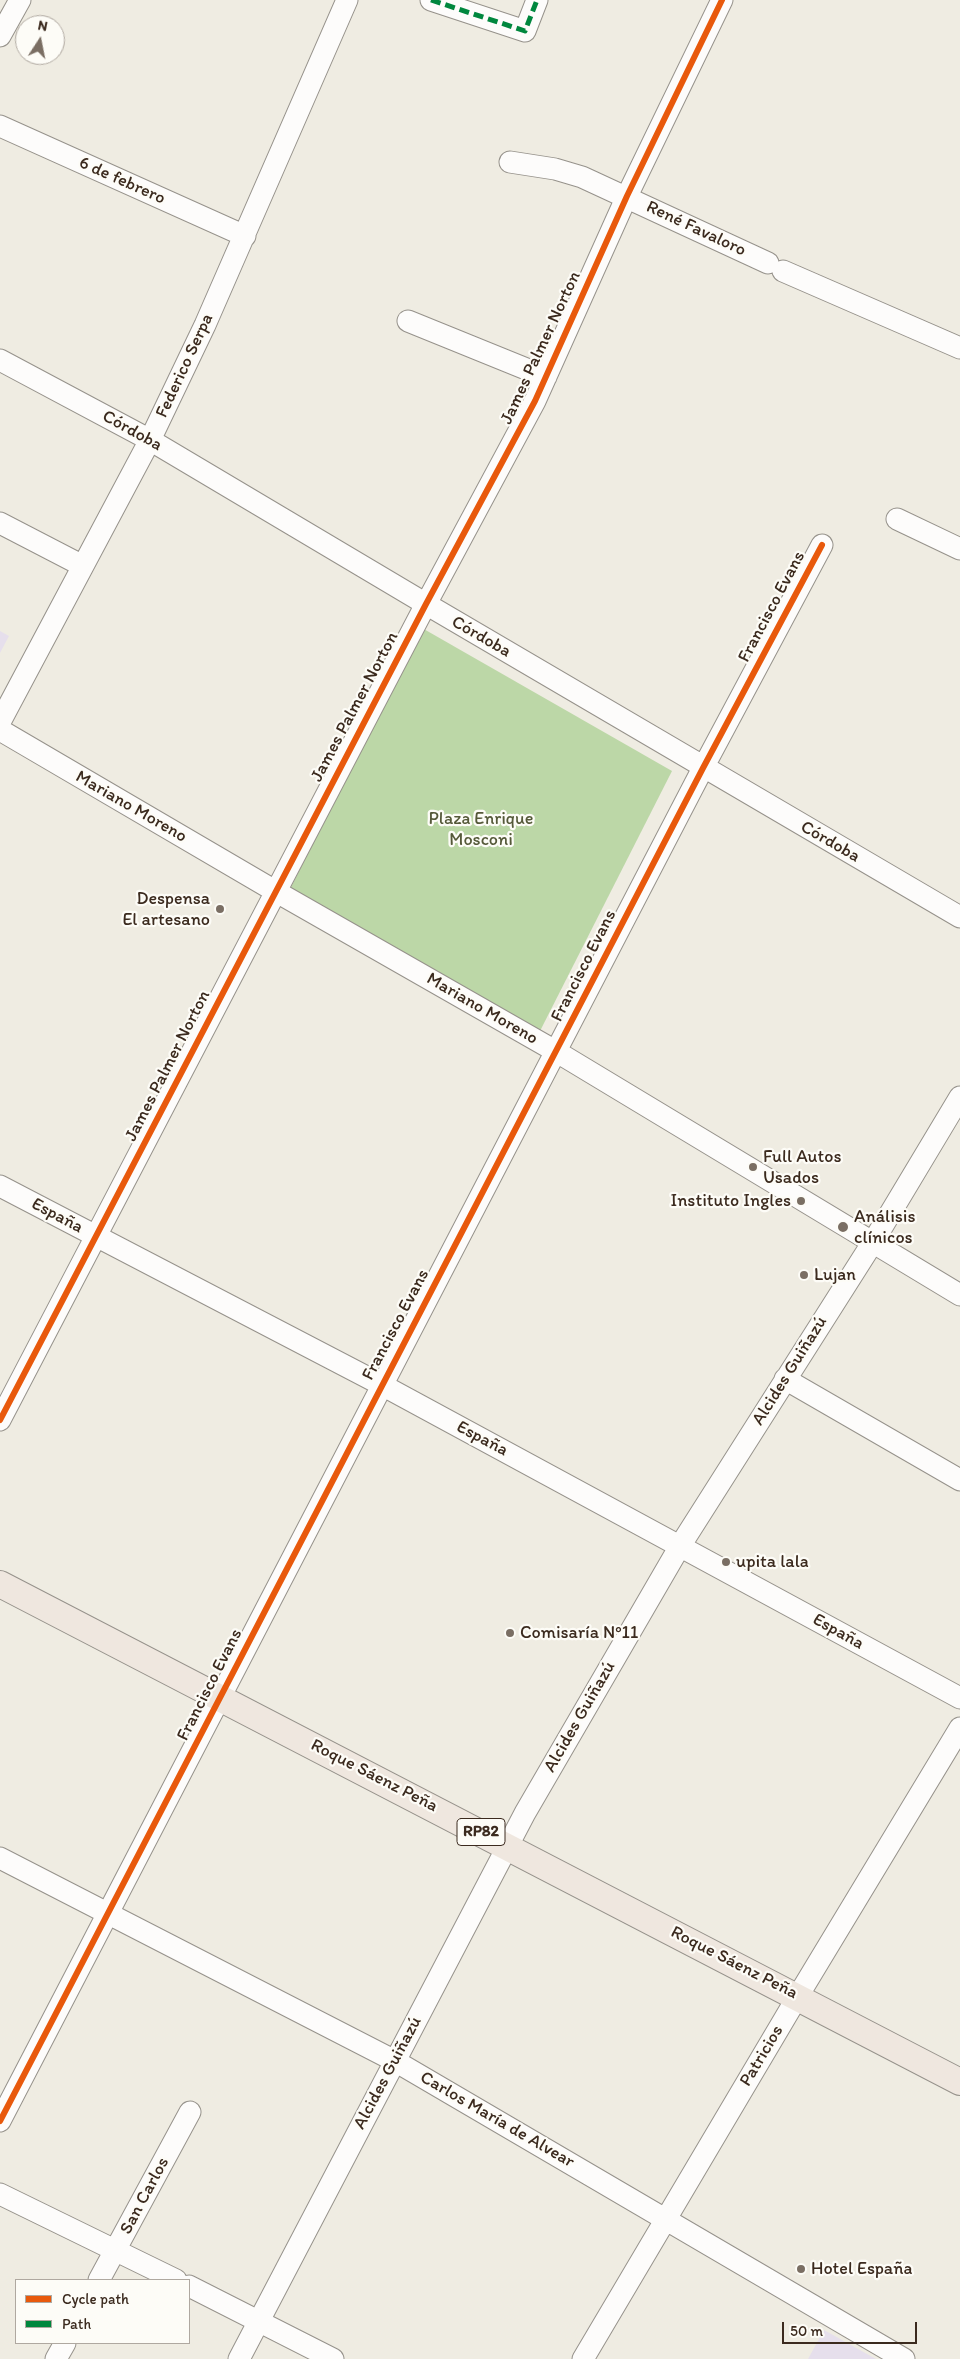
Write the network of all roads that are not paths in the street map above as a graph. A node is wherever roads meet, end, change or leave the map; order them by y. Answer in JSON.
{"nodes":[{"id":1,"x":20,"y":0,"type":"edge"},
{"id":2,"x":347,"y":0,"type":"edge"},
{"id":3,"x":430,"y":0,"type":"edge"},
{"id":4,"x":537,"y":0,"type":"edge"},
{"id":5,"x":722,"y":0,"type":"edge"},
{"id":6,"x":0,"y":36,"type":"edge"},
{"id":7,"x":0,"y":126,"type":"edge"},
{"id":8,"x":510,"y":162,"type":"dead end"},
{"id":9,"x":627,"y":196,"type":"junction"},
{"id":10,"x":245,"y":236,"type":"junction"},
{"id":11,"x":408,"y":321,"type":"dead end"},
{"id":12,"x":960,"y":348,"type":"edge"},
{"id":13,"x":0,"y":360,"type":"edge"},
{"id":14,"x":546,"y":377,"type":"junction"},
{"id":15,"x":150,"y":440,"type":"junction"},
{"id":16,"x":897,"y":519,"type":"dead end"},
{"id":17,"x":0,"y":522,"type":"edge"},
{"id":18,"x":822,"y":545,"type":"dead end"},
{"id":19,"x":960,"y":548,"type":"edge"},
{"id":20,"x":83,"y":566,"type":"junction"},
{"id":21,"x":426,"y":604,"type":"junction"},
{"id":22,"x":0,"y":722,"type":"edge"},
{"id":23,"x":0,"y":730,"type":"edge"},
{"id":24,"x":703,"y":768,"type":"junction"},
{"id":25,"x":275,"y":891,"type":"junction"},
{"id":26,"x":960,"y":917,"type":"edge"},
{"id":27,"x":557,"y":1052,"type":"junction"},
{"id":28,"x":960,"y":1097,"type":"edge"},
{"id":29,"x":0,"y":1186,"type":"edge"},
{"id":30,"x":96,"y":1237,"type":"junction"},
{"id":31,"x":873,"y":1242,"type":"junction"},
{"id":32,"x":960,"y":1295,"type":"edge"},
{"id":33,"x":785,"y":1379,"type":"junction"},
{"id":34,"x":382,"y":1385,"type":"junction"},
{"id":35,"x":0,"y":1420,"type":"edge"},
{"id":36,"x":960,"y":1480,"type":"edge"},
{"id":37,"x":680,"y":1546,"type":"junction"},
{"id":38,"x":0,"y":1584,"type":"edge"},
{"id":39,"x":221,"y":1697,"type":"junction"},
{"id":40,"x":960,"y":1698,"type":"edge"},
{"id":41,"x":960,"y":1728,"type":"edge"},
{"id":42,"x":508,"y":1846,"type":"junction"},
{"id":43,"x":0,"y":1858,"type":"edge"},
{"id":44,"x":108,"y":1914,"type":"junction"},
{"id":45,"x":798,"y":1996,"type":"junction"},
{"id":46,"x":395,"y":2060,"type":"junction"},
{"id":47,"x":960,"y":2082,"type":"edge"},
{"id":48,"x":190,"y":2112,"type":"dead end"},
{"id":49,"x":0,"y":2121,"type":"edge"},
{"id":50,"x":0,"y":2194,"type":"edge"},
{"id":51,"x":666,"y":2219,"type":"junction"},
{"id":52,"x":115,"y":2250,"type":"junction"},
{"id":53,"x":100,"y":2279,"type":"edge"},
{"id":54,"x":174,"y":2279,"type":"edge"},
{"id":55,"x":190,"y":2286,"type":"edge"},
{"id":56,"x":259,"y":2321,"type":"junction"},
{"id":57,"x":64,"y":2344,"type":"edge"},
{"id":58,"x":56,"y":2359,"type":"edge"},
{"id":59,"x":239,"y":2359,"type":"edge"},
{"id":60,"x":333,"y":2359,"type":"edge"},
{"id":61,"x":583,"y":2359,"type":"edge"},
{"id":62,"x":904,"y":2359,"type":"edge"}],
"edges":[{"from":1,"to":6,"type":"street"},
{"from":2,"to":10,"type":"street","name":"Federico Serpa"},
{"from":3,"to":4,"type":"street"},
{"from":5,"to":9,"type":"street","name":"James Palmer Norton"},
{"from":7,"to":10,"type":"street","name":"6 de febrero"},
{"from":8,"to":9,"type":"street","name":"René Favaloro"},
{"from":9,"to":12,"type":"street","name":"René Favaloro"},
{"from":9,"to":14,"type":"street","name":"James Palmer Norton"},
{"from":10,"to":15,"type":"street","name":"Federico Serpa"},
{"from":11,"to":14,"type":"street"},
{"from":13,"to":15,"type":"street","name":"Córdoba"},
{"from":14,"to":21,"type":"street","name":"James Palmer Norton"},
{"from":15,"to":20,"type":"street","name":"Federico Serpa"},
{"from":15,"to":21,"type":"street","name":"Córdoba"},
{"from":16,"to":19,"type":"street"},
{"from":17,"to":20,"type":"street"},
{"from":18,"to":24,"type":"street","name":"Francisco Evans"},
{"from":20,"to":22,"type":"street","name":"Federico Serpa"},
{"from":21,"to":24,"type":"street","name":"Córdoba"},
{"from":21,"to":25,"type":"street","name":"James Palmer Norton"},
{"from":23,"to":25,"type":"street","name":"Mariano Moreno"},
{"from":24,"to":26,"type":"street","name":"Córdoba"},
{"from":24,"to":27,"type":"street","name":"Francisco Evans"},
{"from":25,"to":27,"type":"street","name":"Mariano Moreno"},
{"from":25,"to":30,"type":"street","name":"James Palmer Norton"},
{"from":27,"to":31,"type":"street","name":"Mariano Moreno"},
{"from":27,"to":34,"type":"street","name":"Francisco Evans"},
{"from":28,"to":31,"type":"street","name":"Alcides Guiñazú"},
{"from":29,"to":30,"type":"street","name":"España"},
{"from":30,"to":34,"type":"street","name":"España"},
{"from":30,"to":35,"type":"street","name":"James Palmer Norton"},
{"from":31,"to":32,"type":"street","name":"Mariano Moreno"},
{"from":31,"to":33,"type":"street","name":"Alcides Guiñazú"},
{"from":33,"to":36,"type":"street"},
{"from":33,"to":37,"type":"street","name":"Alcides Guiñazú"},
{"from":34,"to":37,"type":"street","name":"España"},
{"from":34,"to":39,"type":"street","name":"Francisco Evans"},
{"from":37,"to":40,"type":"street","name":"España"},
{"from":37,"to":42,"type":"street","name":"Alcides Guiñazú"},
{"from":38,"to":39,"type":"main road","name":"Roque Sáenz Peña","number":"RP82"},
{"from":39,"to":42,"type":"main road","name":"Roque Sáenz Peña","number":"RP82"},
{"from":39,"to":44,"type":"street","name":"Francisco Evans"},
{"from":41,"to":45,"type":"street","name":"Patricios"},
{"from":42,"to":45,"type":"main road","name":"Roque Sáenz Peña","number":"RP82"},
{"from":42,"to":46,"type":"street","name":"Alcides Guiñazú"},
{"from":43,"to":44,"type":"street","name":"Carlos María de Alvear"},
{"from":44,"to":46,"type":"street","name":"Carlos María de Alvear"},
{"from":44,"to":49,"type":"street","name":"Francisco Evans"},
{"from":45,"to":47,"type":"main road","name":"Roque Sáenz Peña","number":"RP82"},
{"from":45,"to":51,"type":"street","name":"Patricios"},
{"from":46,"to":51,"type":"street","name":"Carlos María de Alvear"},
{"from":46,"to":56,"type":"street","name":"Alcides Guiñazú"},
{"from":48,"to":52,"type":"street","name":"San Carlos"},
{"from":50,"to":52,"type":"street"},
{"from":51,"to":61,"type":"street","name":"Patricios"},
{"from":51,"to":62,"type":"street","name":"Carlos María de Alvear"},
{"from":52,"to":53,"type":"street","name":"San Carlos"},
{"from":52,"to":54,"type":"street"},
{"from":55,"to":56,"type":"street"},
{"from":56,"to":59,"type":"street","name":"Alcides Guiñazú"},
{"from":56,"to":60,"type":"street"},
{"from":57,"to":58,"type":"street"}]}
